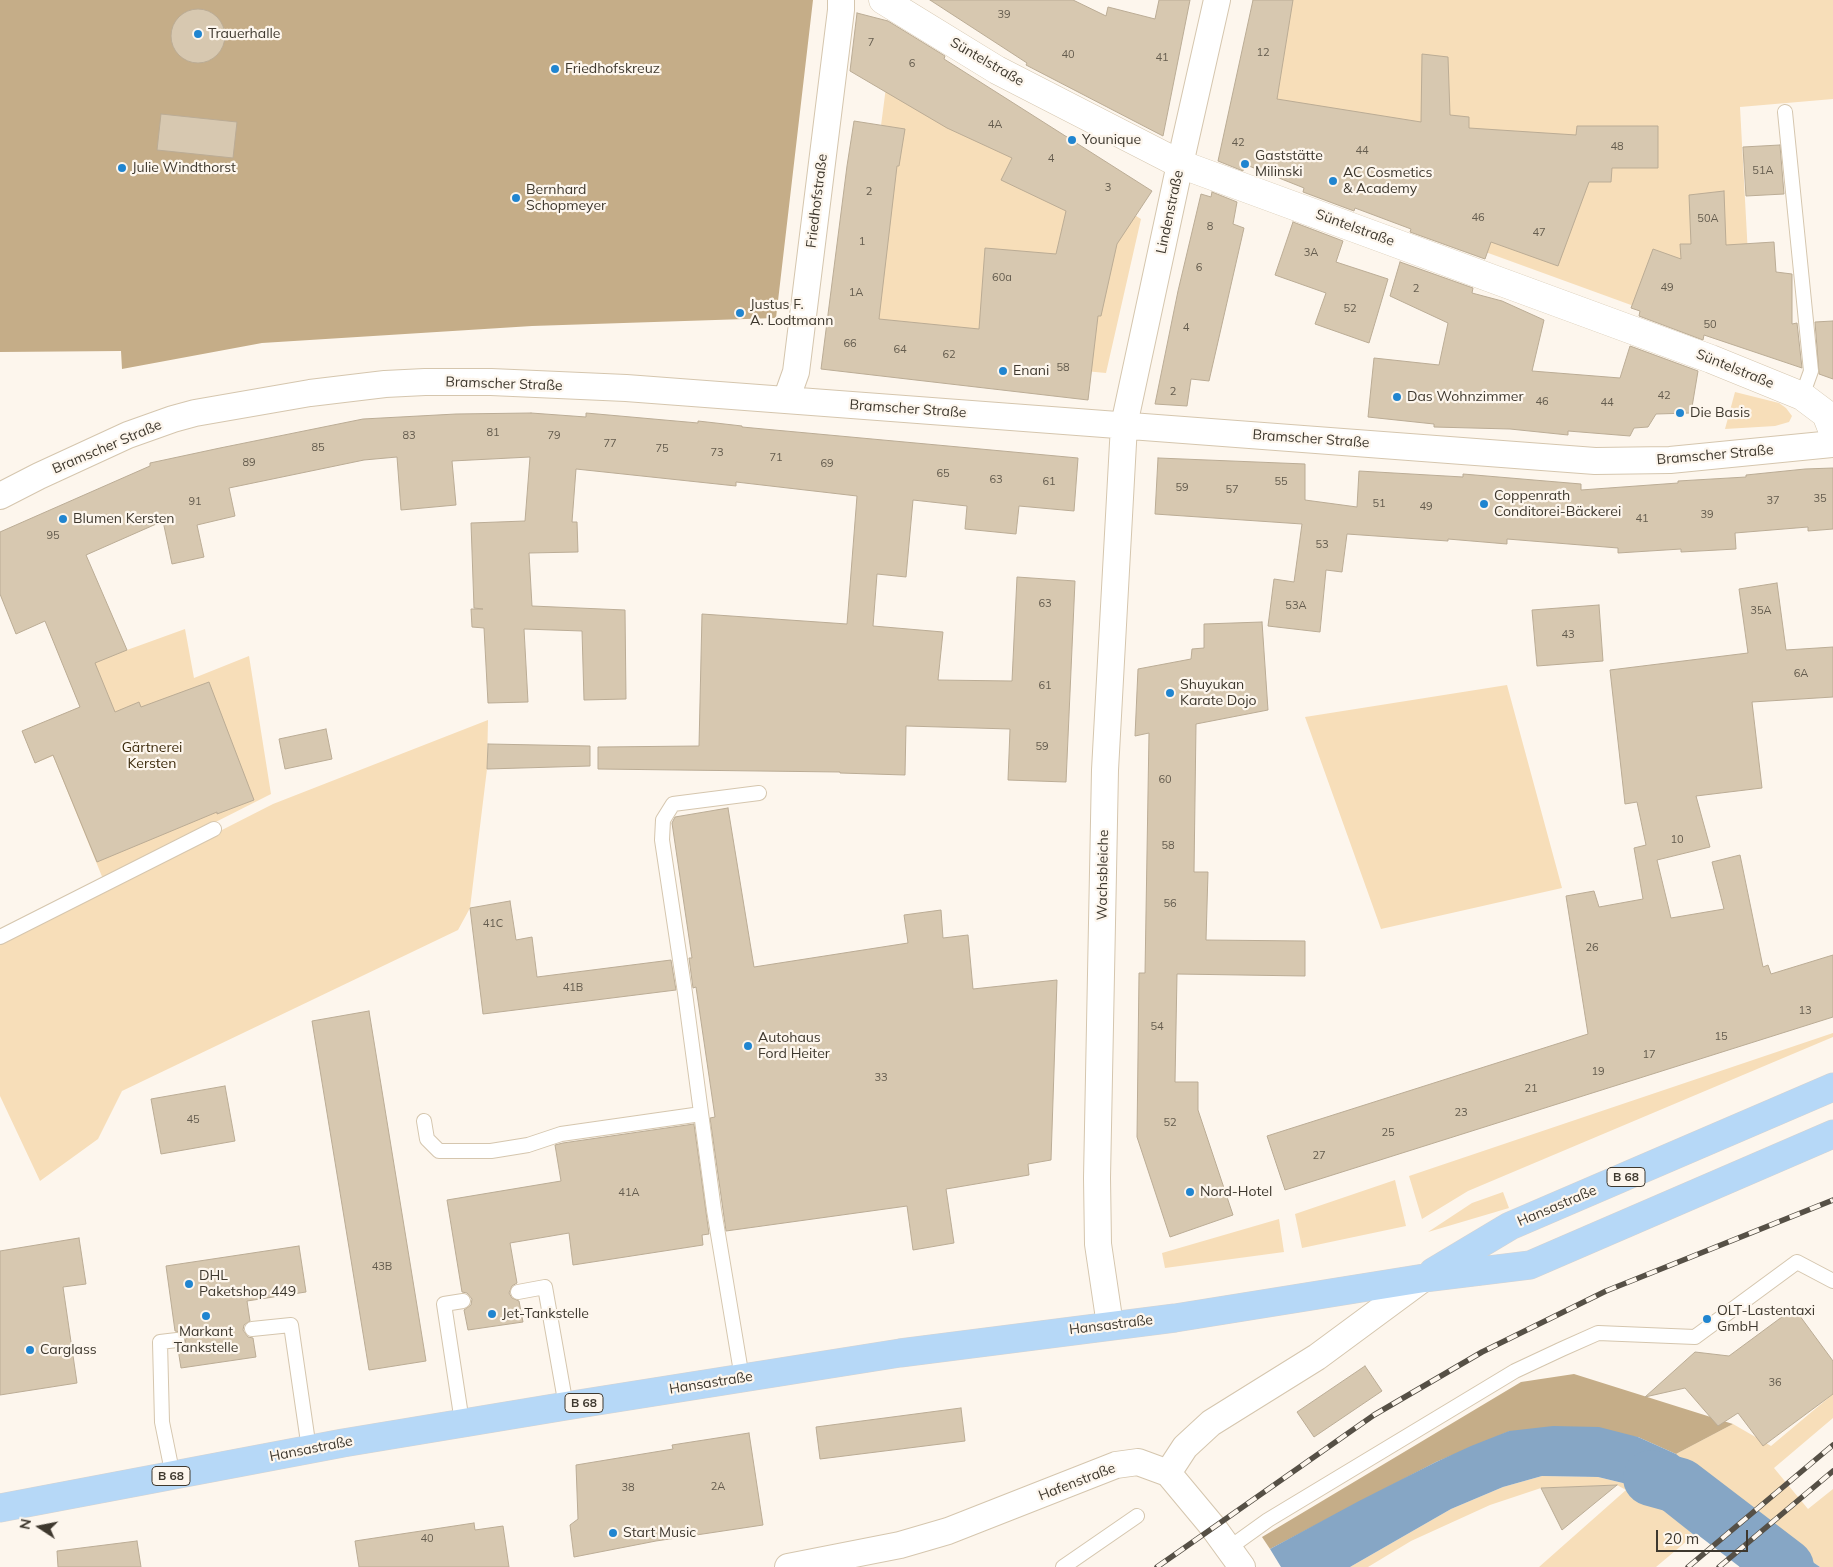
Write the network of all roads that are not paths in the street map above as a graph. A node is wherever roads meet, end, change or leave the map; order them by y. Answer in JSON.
{"nodes":[{"id":1,"x":841,"y":0,"type":"edge"},
{"id":2,"x":883,"y":0,"type":"edge"},
{"id":3,"x":1217,"y":0,"type":"edge"},
{"id":4,"x":1785,"y":112,"type":"dead end"},
{"id":5,"x":1180,"y":164,"type":"junction"},
{"id":6,"x":1802,"y":396,"type":"junction"},
{"id":7,"x":786,"y":400,"type":"junction"},
{"id":8,"x":1124,"y":425,"type":"junction"},
{"id":9,"x":1833,"y":432,"type":"edge"},
{"id":10,"x":1833,"y":444,"type":"edge"},
{"id":11,"x":0,"y":496,"type":"edge"},
{"id":12,"x":759,"y":793,"type":"dead end"},
{"id":13,"x":214,"y":829,"type":"dead end"},
{"id":14,"x":0,"y":937,"type":"edge"},
{"id":15,"x":1833,"y":1087,"type":"edge"},
{"id":16,"x":701,"y":1114,"type":"junction"},
{"id":17,"x":424,"y":1121,"type":"dead end"},
{"id":18,"x":1833,"y":1134,"type":"edge"},
{"id":19,"x":1424,"y":1278,"type":"junction"},
{"id":20,"x":1833,"y":1281,"type":"edge"},
{"id":21,"x":518,"y":1292,"type":"dead end"},
{"id":22,"x":463,"y":1301,"type":"dead end"},
{"id":23,"x":1110,"y":1325,"type":"junction"},
{"id":24,"x":252,"y":1329,"type":"dead end"},
{"id":25,"x":177,"y":1340,"type":"dead end"},
{"id":26,"x":742,"y":1378,"type":"junction"},
{"id":27,"x":566,"y":1406,"type":"junction"},
{"id":28,"x":462,"y":1422,"type":"junction"},
{"id":29,"x":309,"y":1449,"type":"junction"},
{"id":30,"x":1168,"y":1473,"type":"junction"},
{"id":31,"x":173,"y":1476,"type":"junction"},
{"id":32,"x":0,"y":1508,"type":"edge"},
{"id":33,"x":1137,"y":1516,"type":"dead end"},
{"id":34,"x":1236,"y":1558,"type":"edge"},
{"id":35,"x":788,"y":1567,"type":"edge"},
{"id":36,"x":1062,"y":1567,"type":"edge"}],
"edges":[{"from":1,"to":7,"type":"street","name":"Friedhofstraße"},
{"from":2,"to":5,"type":"street","name":"Süntelstraße"},
{"from":3,"to":5,"type":"street","name":"Lindenstraße"},
{"from":4,"to":6,"type":"lane"},
{"from":5,"to":6,"type":"street","name":"Süntelstraße"},
{"from":5,"to":8,"type":"street","name":"Lindenstraße"},
{"from":6,"to":9,"type":"street","name":"Süntelstraße"},
{"from":7,"to":8,"type":"street","name":"Bramscher Straße"},
{"from":7,"to":11,"type":"street","name":"Bramscher Straße"},
{"from":8,"to":10,"type":"street","name":"Bramscher Straße"},
{"from":8,"to":23,"type":"street","name":"Wachsbleiche"},
{"from":12,"to":16,"type":"lane"},
{"from":13,"to":14,"type":"lane"},
{"from":15,"to":19,"type":"main road","name":"Hansastraße","number":"B 68"},
{"from":16,"to":17,"type":"lane"},
{"from":16,"to":26,"type":"lane"},
{"from":18,"to":19,"type":"main road","name":"Hansastraße","number":"B 68"},
{"from":19,"to":23,"type":"main road","name":"Hansastraße","number":"B 68"},
{"from":19,"to":30,"type":"street"},
{"from":20,"to":34,"type":"lane"},
{"from":21,"to":27,"type":"lane"},
{"from":22,"to":28,"type":"lane"},
{"from":23,"to":26,"type":"main road","name":"Hansastraße","number":"B 68"},
{"from":24,"to":29,"type":"lane"},
{"from":25,"to":31,"type":"lane"},
{"from":26,"to":27,"type":"main road","name":"Hansastraße","number":"B 68"},
{"from":27,"to":28,"type":"main road","name":"Hansastraße","number":"B 68"},
{"from":28,"to":29,"type":"main road","name":"Hansastraße","number":"B 68"},
{"from":29,"to":31,"type":"main road","name":"Hansastraße","number":"B 68"},
{"from":30,"to":34,"type":"street"},
{"from":30,"to":35,"type":"street","name":"Hafenstraße"},
{"from":31,"to":32,"type":"main road","name":"Hansastraße","number":"B 68"},
{"from":33,"to":36,"type":"lane"}]}
